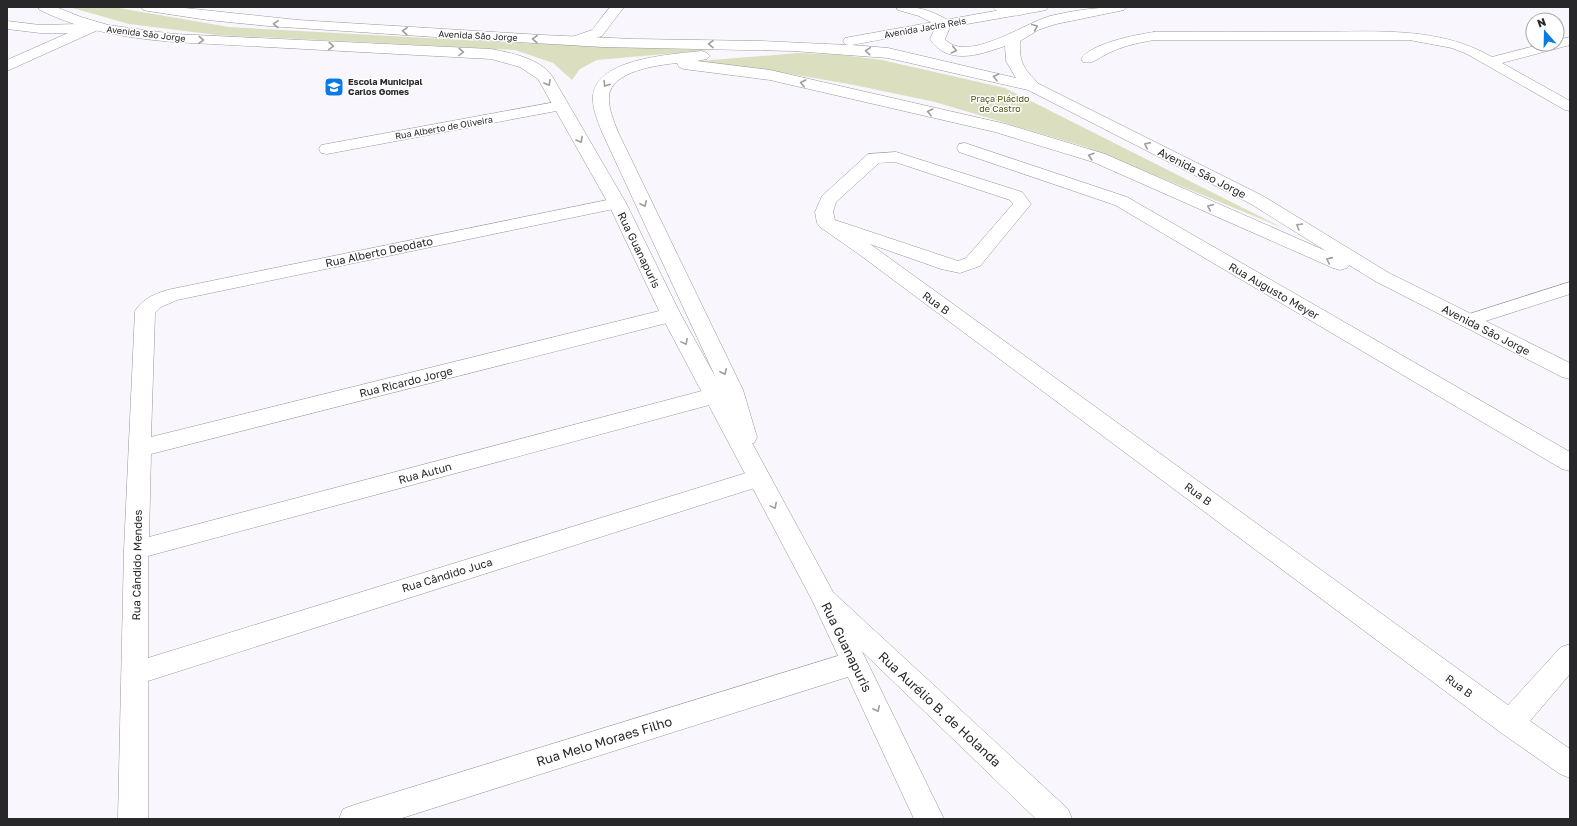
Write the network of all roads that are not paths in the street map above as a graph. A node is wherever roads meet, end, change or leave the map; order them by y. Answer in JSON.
{"nodes":[{"id":1,"x":45,"y":7,"type":"edge"},
{"id":2,"x":148,"y":7,"type":"edge"},
{"id":3,"x":617,"y":7,"type":"edge"},
{"id":4,"x":903,"y":7,"type":"edge"},
{"id":5,"x":1000,"y":7,"type":"edge"},
{"id":6,"x":1042,"y":7,"type":"edge"},
{"id":7,"x":1120,"y":7,"type":"edge"},
{"id":8,"x":1016,"y":12,"type":"junction"},
{"id":9,"x":946,"y":24,"type":"junction"},
{"id":10,"x":7,"y":25,"type":"edge"},
{"id":11,"x":94,"y":26,"type":"junction"},
{"id":12,"x":1013,"y":39,"type":"junction"},
{"id":13,"x":574,"y":41,"type":"junction"},
{"id":14,"x":1570,"y":41,"type":"edge"},
{"id":15,"x":809,"y":47,"type":"junction"},
{"id":16,"x":491,"y":54,"type":"joint"},
{"id":17,"x":1088,"y":59,"type":"dead end"},
{"id":18,"x":1492,"y":62,"type":"junction"},
{"id":19,"x":7,"y":66,"type":"edge"},
{"id":20,"x":639,"y":66,"type":"junction"},
{"id":21,"x":1034,"y":87,"type":"junction"},
{"id":22,"x":561,"y":106,"type":"junction"},
{"id":23,"x":1570,"y":107,"type":"edge"},
{"id":24,"x":965,"y":148,"type":"dead end"},
{"id":25,"x":327,"y":149,"type":"dead end"},
{"id":26,"x":616,"y":203,"type":"junction"},
{"id":27,"x":826,"y":223,"type":"junction"},
{"id":28,"x":1570,"y":288,"type":"edge"},
{"id":29,"x":145,"y":312,"type":"joint"},
{"id":30,"x":671,"y":315,"type":"junction"},
{"id":31,"x":1467,"y":321,"type":"junction"},
{"id":32,"x":1570,"y":372,"type":"edge"},
{"id":33,"x":714,"y":396,"type":"junction"},
{"id":34,"x":141,"y":448,"type":"junction"},
{"id":35,"x":1570,"y":463,"type":"edge"},
{"id":36,"x":759,"y":478,"type":"junction"},
{"id":37,"x":136,"y":550,"type":"junction"},
{"id":38,"x":824,"y":599,"type":"junction"},
{"id":39,"x":1570,"y":655,"type":"edge"},
{"id":40,"x":854,"y":663,"type":"junction"},
{"id":41,"x":136,"y":672,"type":"junction"},
{"id":42,"x":1510,"y":723,"type":"junction"},
{"id":43,"x":1570,"y":764,"type":"edge"},
{"id":44,"x":133,"y":819,"type":"edge"},
{"id":45,"x":354,"y":819,"type":"edge"},
{"id":46,"x":929,"y":819,"type":"edge"},
{"id":47,"x":1057,"y":819,"type":"edge"}],
"edges":[{"from":1,"to":11,"type":"main road","name":"Avenida São Jorge"},
{"from":13,"to":2,"type":"main road","name":"Avenida São Jorge","one_way":true},
{"from":3,"to":13,"type":"main road"},
{"from":4,"to":9,"type":"main road"},
{"from":5,"to":8,"type":"main road"},
{"from":6,"to":8,"type":"main road","name":"Avenida Jacira Reis"},
{"from":12,"to":7,"type":"main road","one_way":true},
{"from":8,"to":9,"type":"main road","name":"Avenida Jacira Reis"},
{"from":9,"to":12,"type":"main road","one_way":true},
{"from":9,"to":15,"type":"main road","name":"Avenida Jacira Reis"},
{"from":10,"to":11,"type":"main road"},
{"from":11,"to":16,"type":"main road","name":"Avenida São Jorge","one_way":true},
{"from":11,"to":19,"type":"main road"},
{"from":12,"to":21,"type":"main road"},
{"from":15,"to":13,"type":"main road","name":"Avenida São Jorge","one_way":true},
{"from":14,"to":18,"type":"lane"},
{"from":15,"to":20,"type":"main road","name":"Avenida São Jorge"},
{"from":21,"to":15,"type":"main road","name":"Avenida São Jorge","one_way":true},
{"from":16,"to":22,"type":"main road","name":"Rua Guanapuris","one_way":true},
{"from":17,"to":18,"type":"lane"},
{"from":18,"to":23,"type":"lane"},
{"from":31,"to":20,"type":"main road","one_way":true},
{"from":20,"to":36,"type":"main road","name":"Rua Guanapuris","one_way":true},
{"from":31,"to":21,"type":"main road","name":"Avenida São Jorge","one_way":true},
{"from":22,"to":25,"type":"main road","name":"Rua Alberto de Oliveira"},
{"from":22,"to":26,"type":"main road","name":"Rua Guanapuris","one_way":true},
{"from":24,"to":35,"type":"main road","name":"Rua Augusto Meyer"},
{"from":26,"to":29,"type":"main road","name":"Rua Alberto Deodato"},
{"from":26,"to":30,"type":"main road","name":"Rua Guanapuris"},
{"from":27,"to":27,"type":"main road"},
{"from":27,"to":42,"type":"main road","name":"Rua B"},
{"from":28,"to":31,"type":"lane"},
{"from":29,"to":34,"type":"main road","name":"Rua Cândido Mendes"},
{"from":30,"to":33,"type":"main road","name":"Rua Guanapuris","one_way":true},
{"from":30,"to":34,"type":"main road","name":"Rua Ricardo Jorge"},
{"from":31,"to":32,"type":"main road","name":"Avenida São Jorge"},
{"from":33,"to":36,"type":"main road","name":"Rua Guanapuris"},
{"from":33,"to":37,"type":"main road","name":"Rua Autun"},
{"from":34,"to":37,"type":"main road","name":"Rua Cândido Mendes"},
{"from":36,"to":38,"type":"main road","name":"Rua Guanapuris","one_way":true},
{"from":36,"to":41,"type":"main road","name":"Rua Cândido Juca"},
{"from":37,"to":41,"type":"main road","name":"Rua Cândido Mendes"},
{"from":38,"to":40,"type":"main road","name":"Rua Guanapuris"},
{"from":38,"to":47,"type":"main road","name":"Rua Aurélio B. de Holanda"},
{"from":39,"to":42,"type":"main road"},
{"from":40,"to":45,"type":"main road","name":"Rua Melo Moraes Filho"},
{"from":40,"to":46,"type":"main road","name":"Rua Guanapuris","one_way":true},
{"from":41,"to":44,"type":"main road","name":"Rua Cândido Mendes"},
{"from":42,"to":43,"type":"main road","name":"Rua B"}]}
